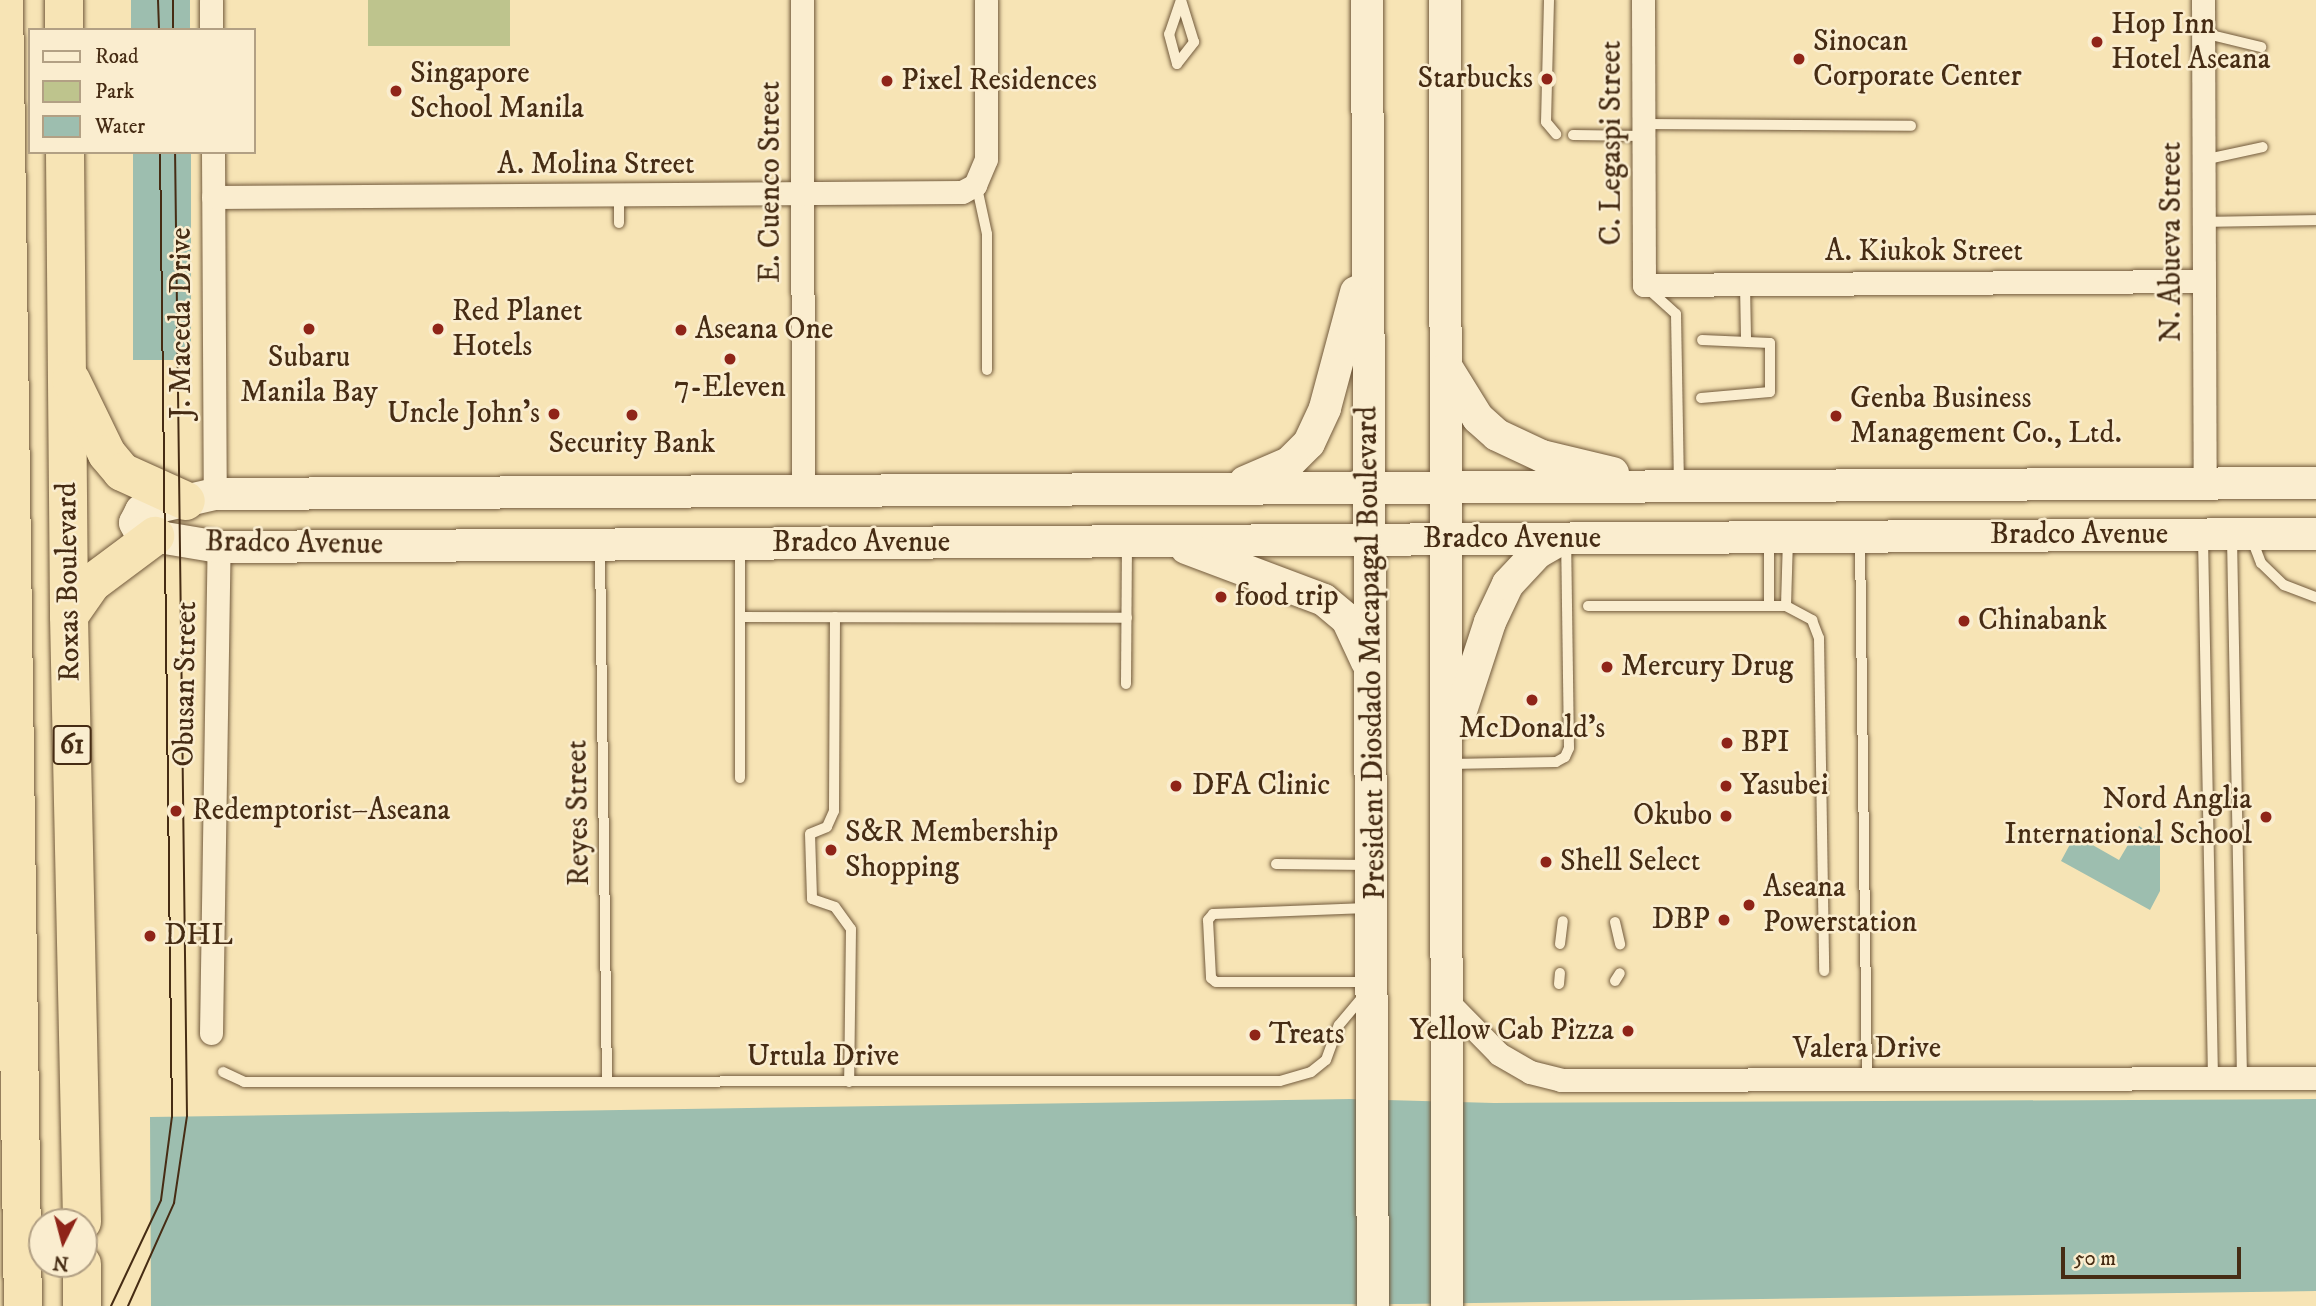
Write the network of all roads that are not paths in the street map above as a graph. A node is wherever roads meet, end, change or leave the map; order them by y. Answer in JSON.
{"nodes":[{"id":1,"x":64,"y":0,"type":"edge"},
{"id":2,"x":211,"y":0,"type":"edge"},
{"id":3,"x":802,"y":0,"type":"edge"},
{"id":4,"x":986,"y":0,"type":"edge"},
{"id":5,"x":1181,"y":0,"type":"edge"},
{"id":6,"x":1367,"y":0,"type":"edge"},
{"id":7,"x":1445,"y":0,"type":"edge"},
{"id":8,"x":1549,"y":0,"type":"edge"},
{"id":9,"x":1643,"y":0,"type":"edge"},
{"id":10,"x":2203,"y":0,"type":"edge"},
{"id":11,"x":3,"y":22,"type":"edge"},
{"id":12,"x":64,"y":28,"type":"edge"},
{"id":13,"x":211,"y":28,"type":"edge"},
{"id":14,"x":2203,"y":33,"type":"junction"},
{"id":15,"x":2261,"y":47,"type":"dead end"},
{"id":16,"x":1911,"y":126,"type":"dead end"},
{"id":17,"x":1644,"y":130,"type":"junction"},
{"id":18,"x":1556,"y":134,"type":"dead end"},
{"id":19,"x":1573,"y":135,"type":"dead end"},
{"id":20,"x":2263,"y":146,"type":"dead end"},
{"id":21,"x":65,"y":154,"type":"edge"},
{"id":22,"x":212,"y":154,"type":"edge"},
{"id":23,"x":2203,"y":160,"type":"junction"},
{"id":24,"x":976,"y":183,"type":"junction"},
{"id":25,"x":619,"y":196,"type":"junction"},
{"id":26,"x":803,"y":196,"type":"junction"},
{"id":27,"x":213,"y":197,"type":"junction"},
{"id":28,"x":2316,"y":220,"type":"edge"},
{"id":29,"x":2204,"y":222,"type":"junction"},
{"id":30,"x":619,"y":223,"type":"dead end"},
{"id":31,"x":1366,"y":250,"type":"junction"},
{"id":32,"x":2204,"y":281,"type":"junction"},
{"id":33,"x":1644,"y":285,"type":"junction"},
{"id":34,"x":1745,"y":285,"type":"junction"},
{"id":35,"x":1702,"y":340,"type":"dead end"},
{"id":36,"x":1746,"y":340,"type":"junction"},
{"id":37,"x":1446,"y":366,"type":"junction"},
{"id":38,"x":987,"y":370,"type":"dead end"},
{"id":39,"x":67,"y":372,"type":"junction"},
{"id":40,"x":1701,"y":398,"type":"dead end"},
{"id":41,"x":2316,"y":483,"type":"edge"},
{"id":42,"x":2028,"y":484,"type":"junction"},
{"id":43,"x":2205,"y":484,"type":"junction"},
{"id":44,"x":1678,"y":486,"type":"junction"},
{"id":45,"x":1223,"y":488,"type":"junction"},
{"id":46,"x":1371,"y":488,"type":"junction"},
{"id":47,"x":1447,"y":488,"type":"junction"},
{"id":48,"x":1107,"y":490,"type":"junction"},
{"id":49,"x":803,"y":491,"type":"junction"},
{"id":50,"x":201,"y":497,"type":"junction"},
{"id":51,"x":2316,"y":534,"type":"edge"},
{"id":52,"x":2229,"y":535,"type":"junction"},
{"id":53,"x":155,"y":536,"type":"junction"},
{"id":54,"x":1944,"y":536,"type":"junction"},
{"id":55,"x":1778,"y":537,"type":"junction"},
{"id":56,"x":1859,"y":537,"type":"junction"},
{"id":57,"x":1564,"y":539,"type":"junction"},
{"id":58,"x":1372,"y":540,"type":"junction"},
{"id":59,"x":1447,"y":540,"type":"junction"},
{"id":60,"x":1080,"y":541,"type":"junction"},
{"id":61,"x":1169,"y":541,"type":"junction"},
{"id":62,"x":1127,"y":542,"type":"junction"},
{"id":63,"x":740,"y":544,"type":"junction"},
{"id":64,"x":600,"y":545,"type":"junction"},
{"id":65,"x":219,"y":548,"type":"junction"},
{"id":66,"x":2316,"y":597,"type":"edge"},
{"id":67,"x":1588,"y":606,"type":"dead end"},
{"id":68,"x":1769,"y":606,"type":"junction"},
{"id":69,"x":1786,"y":606,"type":"junction"},
{"id":70,"x":69,"y":616,"type":"junction"},
{"id":71,"x":740,"y":617,"type":"junction"},
{"id":72,"x":835,"y":617,"type":"junction"},
{"id":73,"x":1127,"y":618,"type":"junction"},
{"id":74,"x":1373,"y":679,"type":"junction"},
{"id":75,"x":1126,"y":684,"type":"dead end"},
{"id":76,"x":1447,"y":758,"type":"junction"},
{"id":77,"x":740,"y":778,"type":"dead end"},
{"id":78,"x":1276,"y":864,"type":"dead end"},
{"id":79,"x":1374,"y":865,"type":"junction"},
{"id":80,"x":1374,"y":908,"type":"junction"},
{"id":81,"x":1563,"y":921,"type":"dead end"},
{"id":82,"x":1615,"y":922,"type":"dead end"},
{"id":83,"x":1560,"y":944,"type":"dead end"},
{"id":84,"x":1620,"y":944,"type":"dead end"},
{"id":85,"x":1824,"y":971,"type":"dead end"},
{"id":86,"x":1374,"y":982,"type":"junction"},
{"id":87,"x":1447,"y":1001,"type":"junction"},
{"id":88,"x":211,"y":1032,"type":"dead end"},
{"id":89,"x":223,"y":1072,"type":"dead end"},
{"id":90,"x":2316,"y":1078,"type":"edge"},
{"id":91,"x":2213,"y":1079,"type":"junction"},
{"id":92,"x":2242,"y":1079,"type":"junction"},
{"id":93,"x":1867,"y":1080,"type":"junction"},
{"id":94,"x":607,"y":1081,"type":"junction"},
{"id":95,"x":849,"y":1082,"type":"junction"},
{"id":96,"x":82,"y":1208,"type":"edge"},
{"id":97,"x":82,"y":1278,"type":"edge"},
{"id":98,"x":1447,"y":1305,"type":"edge"},
{"id":99,"x":23,"y":1306,"type":"edge"},
{"id":100,"x":82,"y":1306,"type":"edge"},
{"id":101,"x":1373,"y":1306,"type":"edge"}],
"edges":[{"from":1,"to":12,"type":"highway"},
{"from":2,"to":13,"type":"street"},
{"from":3,"to":26,"type":"street","name":"E. Cuenco Street"},
{"from":4,"to":24,"type":"street"},
{"from":5,"to":5,"type":"lane"},
{"from":6,"to":31,"type":"street","name":"President Diosdado Macapagal Boulevard"},
{"from":7,"to":37,"type":"street"},
{"from":8,"to":18,"type":"lane"},
{"from":9,"to":17,"type":"street","name":"C. Legaspi Street"},
{"from":10,"to":14,"type":"street","name":"N. Abueva Street"},
{"from":11,"to":99,"type":"highway","name":"Roxas Boulevard","number":"61"},
{"from":14,"to":15,"type":"lane"},
{"from":14,"to":23,"type":"street","name":"N. Abueva Street"},
{"from":16,"to":17,"type":"lane"},
{"from":17,"to":19,"type":"lane"},
{"from":17,"to":33,"type":"street","name":"C. Legaspi Street"},
{"from":20,"to":23,"type":"lane"},
{"from":21,"to":39,"type":"highway","name":"Roxas Boulevard","number":"61"},
{"from":22,"to":27,"type":"street","name":"J. Maceda Drive"},
{"from":23,"to":29,"type":"street","name":"N. Abueva Street"},
{"from":24,"to":26,"type":"street","name":"A. Molina Street"},
{"from":24,"to":38,"type":"lane"},
{"from":25,"to":26,"type":"street","name":"A. Molina Street"},
{"from":25,"to":27,"type":"street","name":"A. Molina Street"},
{"from":25,"to":30,"type":"lane"},
{"from":26,"to":49,"type":"street","name":"E. Cuenco Street"},
{"from":27,"to":50,"type":"street","name":"J. Maceda Drive"},
{"from":28,"to":29,"type":"lane"},
{"from":29,"to":32,"type":"street","name":"N. Abueva Street"},
{"from":31,"to":45,"type":"street"},
{"from":31,"to":46,"type":"street","name":"President Diosdado Macapagal Boulevard"},
{"from":32,"to":34,"type":"street","name":"A. Kiukok Street"},
{"from":32,"to":43,"type":"street","name":"N. Abueva Street"},
{"from":33,"to":34,"type":"street","name":"A. Kiukok Street"},
{"from":33,"to":44,"type":"lane"},
{"from":34,"to":36,"type":"lane"},
{"from":35,"to":36,"type":"lane"},
{"from":36,"to":40,"type":"lane"},
{"from":37,"to":44,"type":"street"},
{"from":37,"to":47,"type":"street"},
{"from":39,"to":50,"type":"highway"},
{"from":39,"to":70,"type":"highway","name":"Roxas Boulevard","number":"61"},
{"from":41,"to":43,"type":"street","name":"Bradco Avenue"},
{"from":42,"to":43,"type":"street","name":"Bradco Avenue"},
{"from":42,"to":44,"type":"street","name":"Bradco Avenue"},
{"from":42,"to":54,"type":"street"},
{"from":44,"to":47,"type":"street","name":"Bradco Avenue"},
{"from":45,"to":46,"type":"street","name":"Bradco Avenue"},
{"from":45,"to":48,"type":"street","name":"Bradco Avenue"},
{"from":46,"to":47,"type":"street","name":"Bradco Avenue"},
{"from":46,"to":58,"type":"street","name":"President Diosdado Macapagal Boulevard"},
{"from":47,"to":59,"type":"street"},
{"from":48,"to":49,"type":"street","name":"Bradco Avenue"},
{"from":48,"to":60,"type":"street"},
{"from":49,"to":50,"type":"street","name":"Bradco Avenue"},
{"from":50,"to":53,"type":"street","name":"Bradco Avenue"},
{"from":51,"to":52,"type":"street","name":"Bradco Avenue"},
{"from":52,"to":54,"type":"street","name":"Bradco Avenue"},
{"from":52,"to":66,"type":"lane"},
{"from":52,"to":91,"type":"lane"},
{"from":52,"to":92,"type":"lane"},
{"from":53,"to":65,"type":"street","name":"Bradco Avenue"},
{"from":53,"to":70,"type":"highway"},
{"from":54,"to":56,"type":"street","name":"Bradco Avenue"},
{"from":55,"to":56,"type":"street","name":"Bradco Avenue"},
{"from":55,"to":57,"type":"street","name":"Bradco Avenue"},
{"from":55,"to":68,"type":"lane"},
{"from":55,"to":69,"type":"lane"},
{"from":56,"to":93,"type":"lane"},
{"from":57,"to":59,"type":"street","name":"Bradco Avenue"},
{"from":57,"to":76,"type":"street"},
{"from":57,"to":76,"type":"lane"},
{"from":58,"to":59,"type":"street","name":"Bradco Avenue"},
{"from":58,"to":61,"type":"street","name":"Bradco Avenue"},
{"from":58,"to":74,"type":"street","name":"President Diosdado Macapagal Boulevard"},
{"from":59,"to":76,"type":"street"},
{"from":60,"to":62,"type":"street","name":"Bradco Avenue"},
{"from":60,"to":63,"type":"street","name":"Bradco Avenue"},
{"from":61,"to":62,"type":"street","name":"Bradco Avenue"},
{"from":61,"to":74,"type":"street"},
{"from":62,"to":73,"type":"lane"},
{"from":63,"to":64,"type":"street","name":"Bradco Avenue"},
{"from":63,"to":71,"type":"lane"},
{"from":64,"to":65,"type":"street","name":"Bradco Avenue"},
{"from":64,"to":94,"type":"lane","name":"Reyes Street"},
{"from":65,"to":88,"type":"street","name":"Obusan Street"},
{"from":67,"to":68,"type":"lane"},
{"from":68,"to":69,"type":"lane"},
{"from":69,"to":85,"type":"lane"},
{"from":70,"to":96,"type":"highway","name":"Roxas Boulevard","number":"61"},
{"from":71,"to":72,"type":"lane"},
{"from":71,"to":77,"type":"lane"},
{"from":72,"to":73,"type":"lane"},
{"from":72,"to":95,"type":"lane"},
{"from":73,"to":75,"type":"lane"},
{"from":74,"to":79,"type":"street","name":"President Diosdado Macapagal Boulevard"},
{"from":76,"to":87,"type":"street"},
{"from":78,"to":79,"type":"lane"},
{"from":79,"to":80,"type":"street","name":"President Diosdado Macapagal Boulevard"},
{"from":80,"to":86,"type":"street","name":"President Diosdado Macapagal Boulevard"},
{"from":80,"to":86,"type":"lane"},
{"from":81,"to":83,"type":"lane"},
{"from":82,"to":84,"type":"lane"},
{"from":86,"to":95,"type":"lane","name":"Urtula Drive"},
{"from":86,"to":101,"type":"street","name":"President Diosdado Macapagal Boulevard"},
{"from":87,"to":93,"type":"street","name":"Valera Drive"},
{"from":87,"to":98,"type":"street"},
{"from":89,"to":94,"type":"lane","name":"Urtula Drive"},
{"from":90,"to":92,"type":"street","name":"Valera Drive"},
{"from":91,"to":92,"type":"street","name":"Valera Drive"},
{"from":91,"to":93,"type":"street","name":"Valera Drive"},
{"from":94,"to":95,"type":"lane","name":"Urtula Drive"},
{"from":97,"to":100,"type":"highway"}]}
